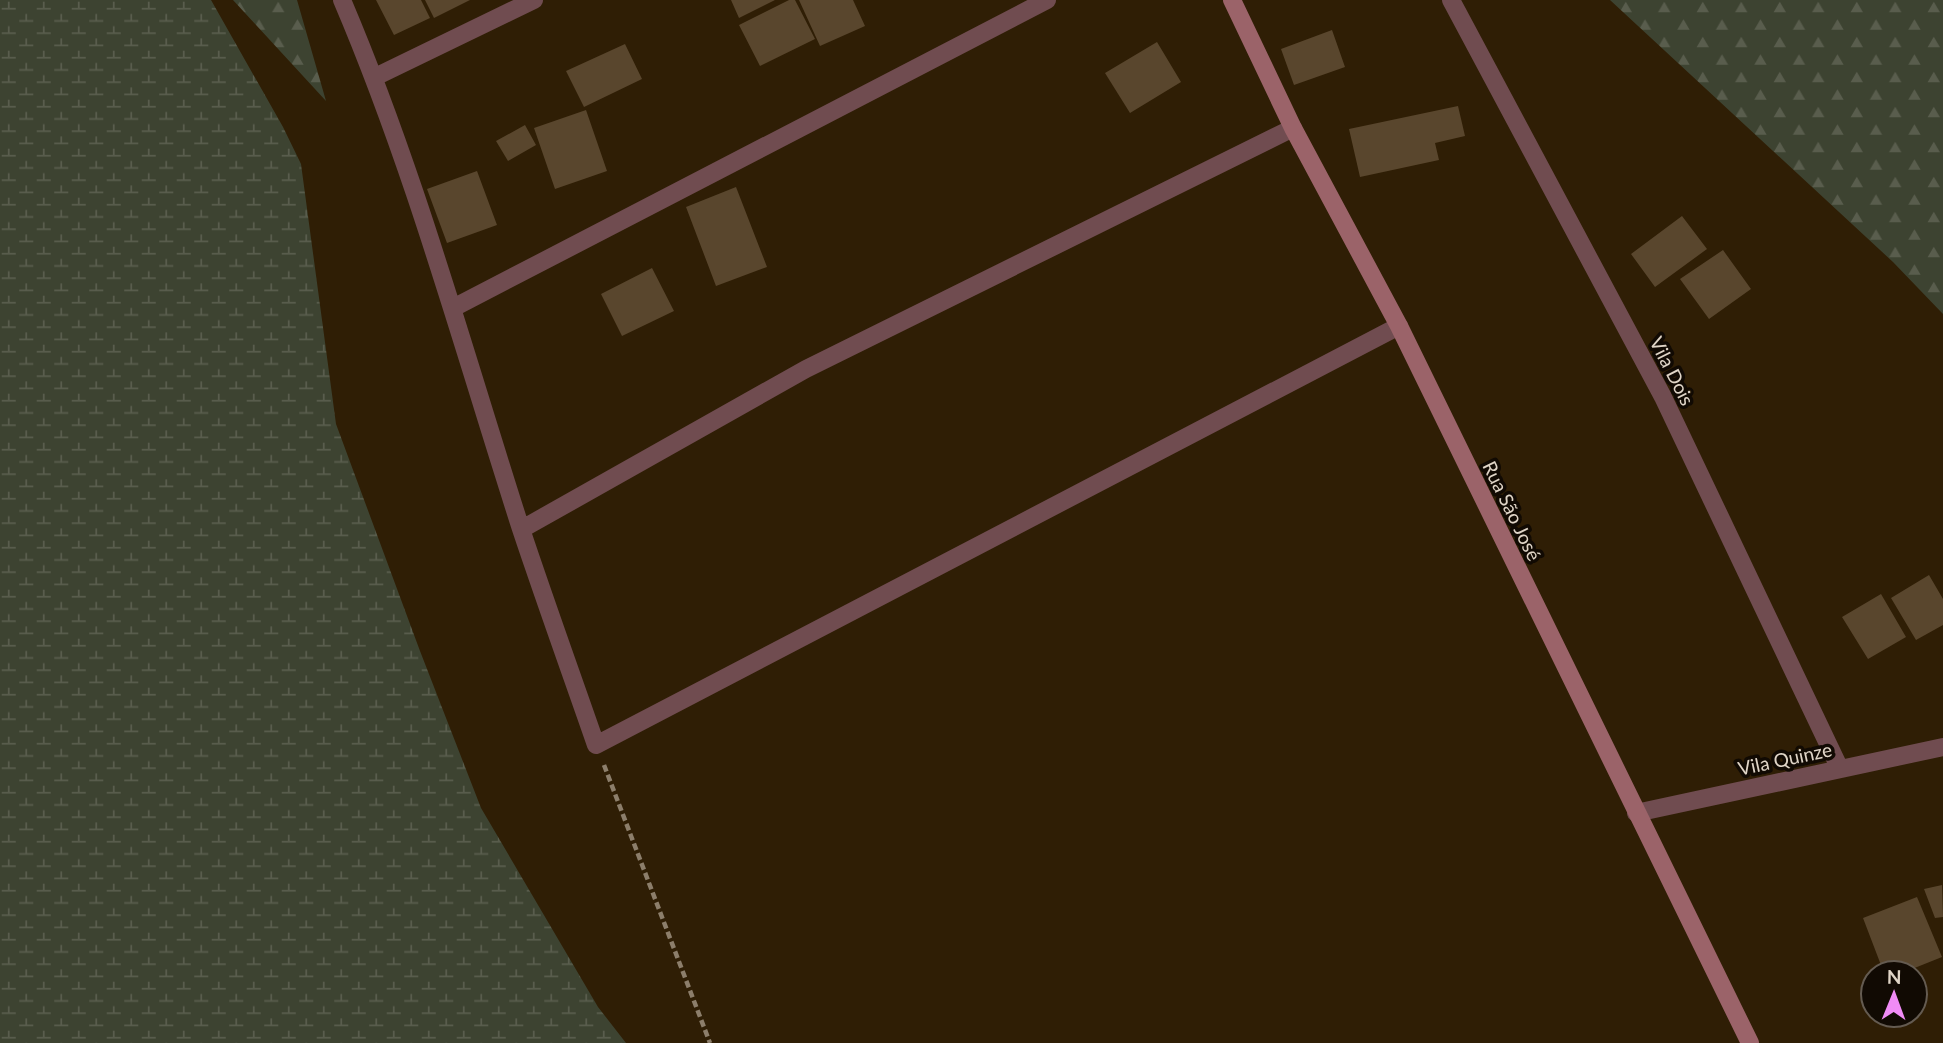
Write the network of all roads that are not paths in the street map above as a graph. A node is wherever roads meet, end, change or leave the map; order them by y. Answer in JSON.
{"nodes":[{"id":1,"x":342,"y":0,"type":"edge"},
{"id":2,"x":534,"y":0,"type":"edge"},
{"id":3,"x":1047,"y":0,"type":"edge"},
{"id":4,"x":1232,"y":0,"type":"edge"},
{"id":5,"x":1451,"y":0,"type":"edge"},
{"id":6,"x":375,"y":77,"type":"junction"},
{"id":7,"x":1293,"y":128,"type":"junction"},
{"id":8,"x":453,"y":308,"type":"junction"},
{"id":9,"x":1399,"y":326,"type":"junction"},
{"id":10,"x":522,"y":529,"type":"junction"},
{"id":11,"x":1943,"y":747,"type":"edge"},
{"id":12,"x":1840,"y":768,"type":"junction"},
{"id":13,"x":1636,"y":813,"type":"junction"},
{"id":14,"x":1750,"y":1043,"type":"edge"}],
"edges":[{"from":1,"to":6,"type":"street"},
{"from":2,"to":6,"type":"street"},
{"from":3,"to":8,"type":"street"},
{"from":4,"to":7,"type":"main road","name":"Rua São José"},
{"from":5,"to":12,"type":"street","name":"Vila Dois"},
{"from":6,"to":8,"type":"street"},
{"from":7,"to":9,"type":"main road","name":"Rua São José"},
{"from":7,"to":10,"type":"street"},
{"from":8,"to":10,"type":"street"},
{"from":9,"to":10,"type":"street"},
{"from":9,"to":13,"type":"main road","name":"Rua São José"},
{"from":11,"to":12,"type":"street","name":"Vila Quinze"},
{"from":12,"to":13,"type":"street","name":"Vila Quinze"},
{"from":13,"to":14,"type":"main road","name":"Rua São José"}]}
